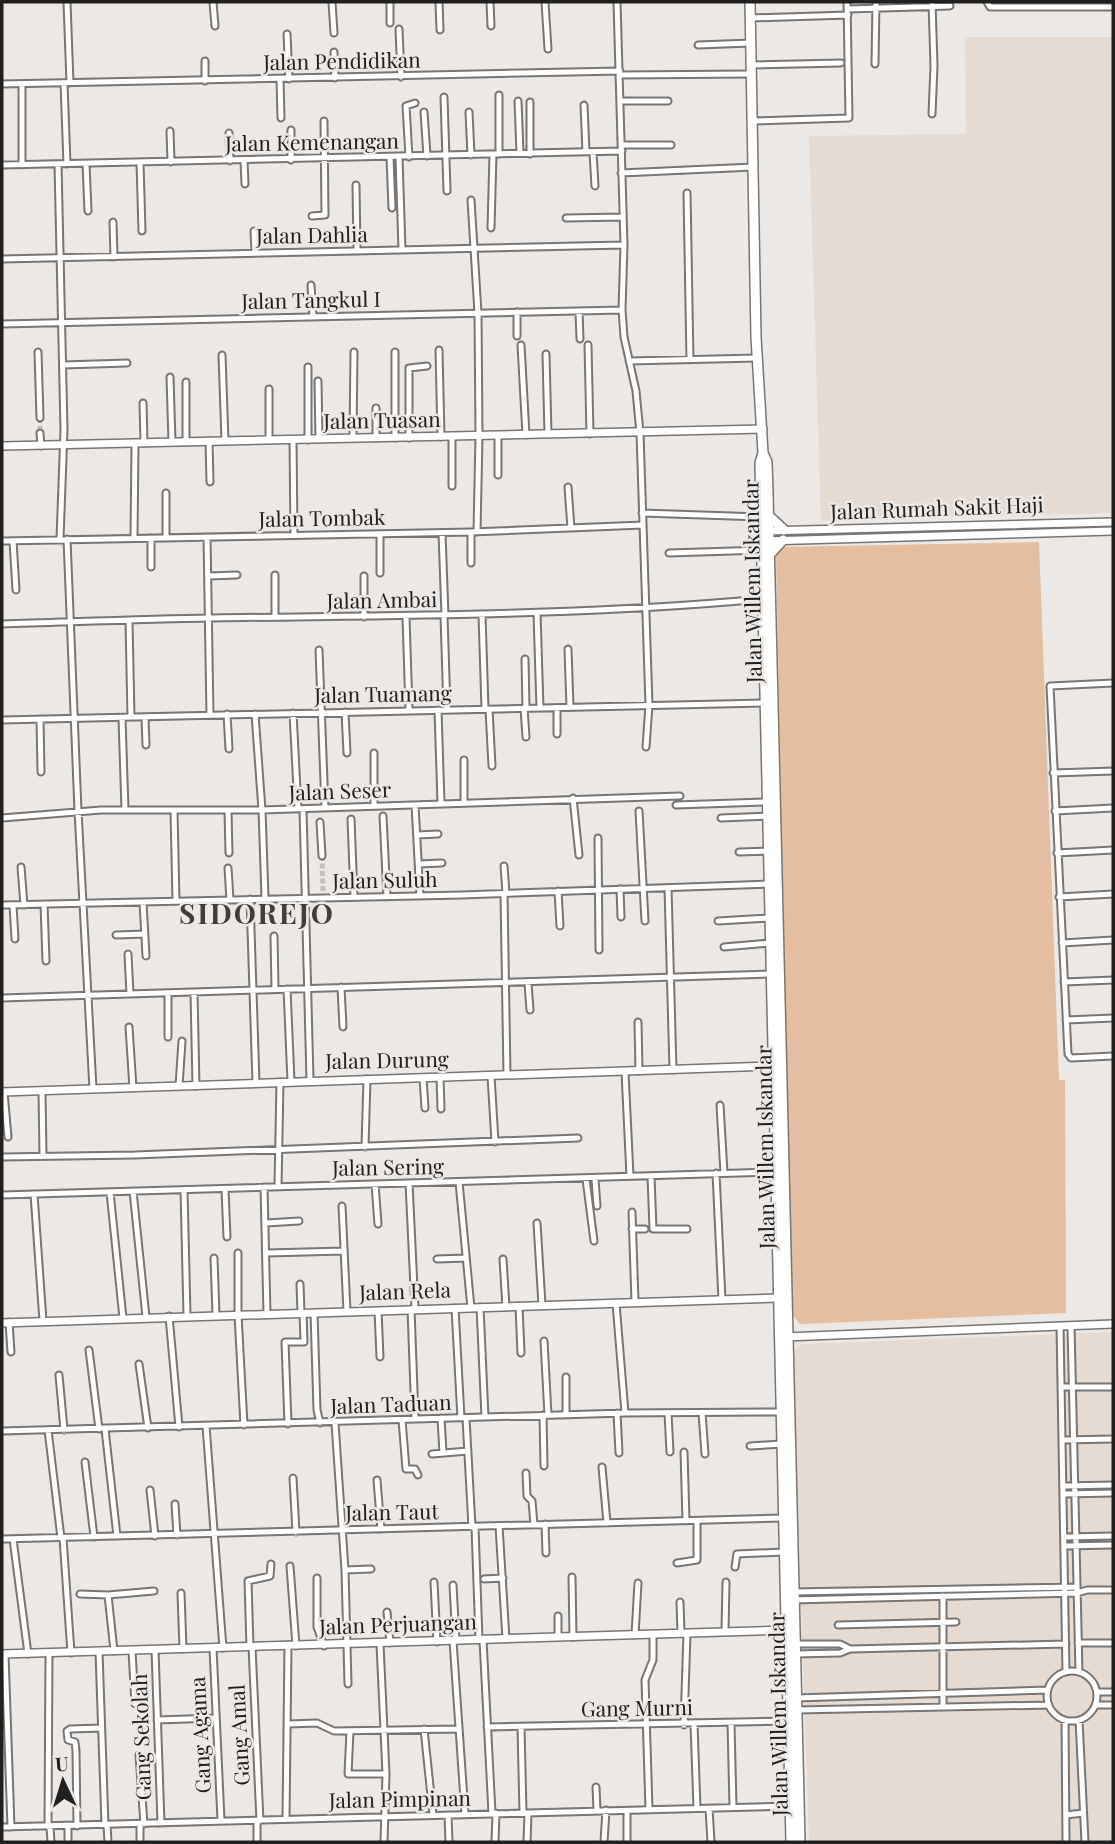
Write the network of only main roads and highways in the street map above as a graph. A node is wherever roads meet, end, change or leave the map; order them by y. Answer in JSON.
{"nodes":[{"id":1,"x":750,"y":2,"type":"edge"},
{"id":2,"x":765,"y":517,"type":"junction"},
{"id":3,"x":766,"y":543,"type":"junction"},
{"id":4,"x":778,"y":1088,"type":"junction"},
{"id":5,"x":784,"y":1337,"type":"junction"},
{"id":6,"x":790,"y":1596,"type":"junction"},
{"id":7,"x":790,"y":1630,"type":"junction"},
{"id":8,"x":794,"y":1806,"type":"junction"},
{"id":9,"x":791,"y":1842,"type":"edge"},
{"id":10,"x":800,"y":1842,"type":"edge"}],
"edges":[{"from":1,"to":2,"type":"highway","name":"Jalan Willem Iskandar"},
{"from":2,"to":3,"type":"highway","name":"Jalan Willem Iskandar"},
{"from":2,"to":3,"type":"highway"},
{"from":3,"to":4,"type":"highway","name":"Jalan Willem Iskandar"},
{"from":3,"to":4,"type":"highway","name":"Jalan Willem Iskandar"},
{"from":4,"to":5,"type":"highway","name":"Jalan Willem Iskandar"},
{"from":4,"to":5,"type":"highway","name":"Jalan Willem Iskandar"},
{"from":5,"to":6,"type":"highway","name":"Jalan Willem Iskandar"},
{"from":5,"to":6,"type":"highway","name":"Jalan Willem Iskandar"},
{"from":6,"to":7,"type":"highway","name":"Jalan Willem Iskandar"},
{"from":7,"to":8,"type":"highway","name":"Jalan Willem Iskandar"},
{"from":7,"to":8,"type":"highway","name":"Jalan Willem Iskandar"},
{"from":8,"to":9,"type":"highway","name":"Jalan Willem Iskandar"},
{"from":8,"to":10,"type":"highway","name":"Jalan Willem Iskandar"}]}
